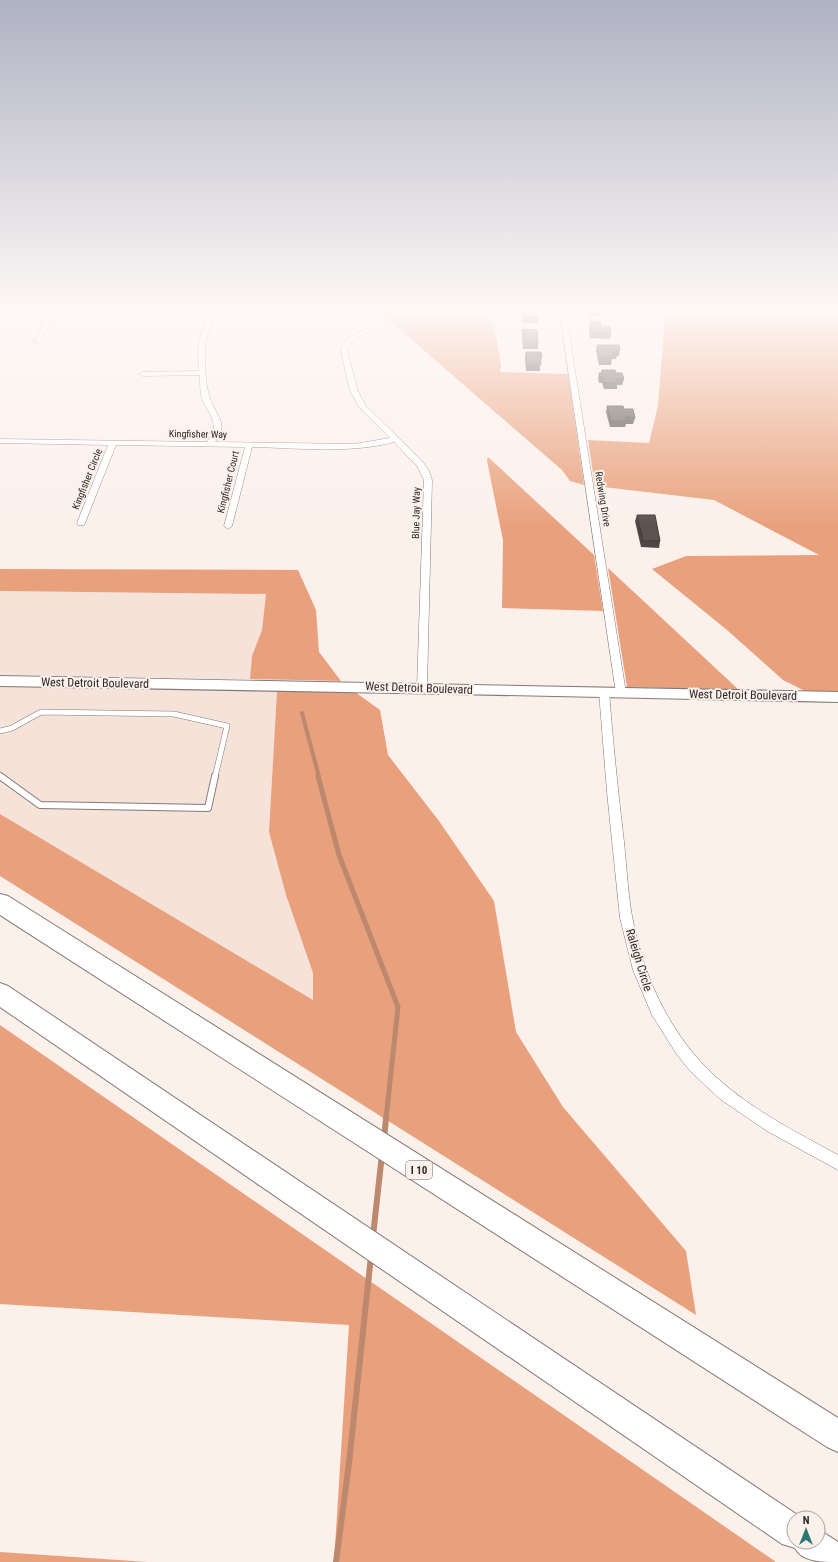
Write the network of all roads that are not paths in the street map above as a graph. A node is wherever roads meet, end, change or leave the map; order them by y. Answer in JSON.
{"nodes":[{"id":1,"x":203,"y":381,"type":"edge"},
{"id":2,"x":351,"y":381,"type":"edge"},
{"id":3,"x":573,"y":381,"type":"edge"},
{"id":4,"x":396,"y":439,"type":"junction"},
{"id":5,"x":0,"y":441,"type":"edge"},
{"id":6,"x":113,"y":443,"type":"junction"},
{"id":7,"x":209,"y":444,"type":"junction"},
{"id":8,"x":249,"y":445,"type":"junction"},
{"id":9,"x":81,"y":523,"type":"dead end"},
{"id":10,"x":228,"y":526,"type":"dead end"},
{"id":11,"x":0,"y":681,"type":"edge"},
{"id":12,"x":422,"y":688,"type":"junction"},
{"id":13,"x":604,"y":692,"type":"junction"},
{"id":14,"x":622,"y":693,"type":"junction"},
{"id":15,"x":838,"y":697,"type":"edge"},
{"id":16,"x":0,"y":731,"type":"edge"},
{"id":17,"x":0,"y":776,"type":"edge"},
{"id":18,"x":0,"y":903,"type":"edge"},
{"id":19,"x":0,"y":994,"type":"edge"},
{"id":20,"x":838,"y":1162,"type":"edge"},
{"id":21,"x":838,"y":1436,"type":"edge"},
{"id":22,"x":786,"y":1527,"type":"edge"},
{"id":23,"x":821,"y":1550,"type":"edge"},
{"id":24,"x":838,"y":1562,"type":"edge"}],
"edges":[{"from":1,"to":7,"type":"street"},
{"from":2,"to":4,"type":"street","name":"Blue Jay Way"},
{"from":3,"to":14,"type":"street","name":"Redwing Drive"},
{"from":4,"to":8,"type":"street","name":"Kingfisher Way"},
{"from":4,"to":12,"type":"street","name":"Blue Jay Way"},
{"from":5,"to":6,"type":"street","name":"Kingfisher Way"},
{"from":6,"to":7,"type":"street","name":"Kingfisher Way"},
{"from":6,"to":9,"type":"street","name":"Kingfisher Circle"},
{"from":7,"to":8,"type":"street","name":"Kingfisher Way"},
{"from":8,"to":10,"type":"street","name":"Kingfisher Court"},
{"from":11,"to":12,"type":"street","name":"West Detroit Boulevard"},
{"from":12,"to":13,"type":"street","name":"West Detroit Boulevard"},
{"from":13,"to":14,"type":"street","name":"West Detroit Boulevard"},
{"from":13,"to":20,"type":"street","name":"Raleigh Circle"},
{"from":14,"to":15,"type":"street","name":"West Detroit Boulevard"},
{"from":16,"to":17,"type":"lane"},
{"from":18,"to":21,"type":"highway","number":"I 10"},
{"from":19,"to":22,"type":"highway"},
{"from":23,"to":24,"type":"highway"}]}
